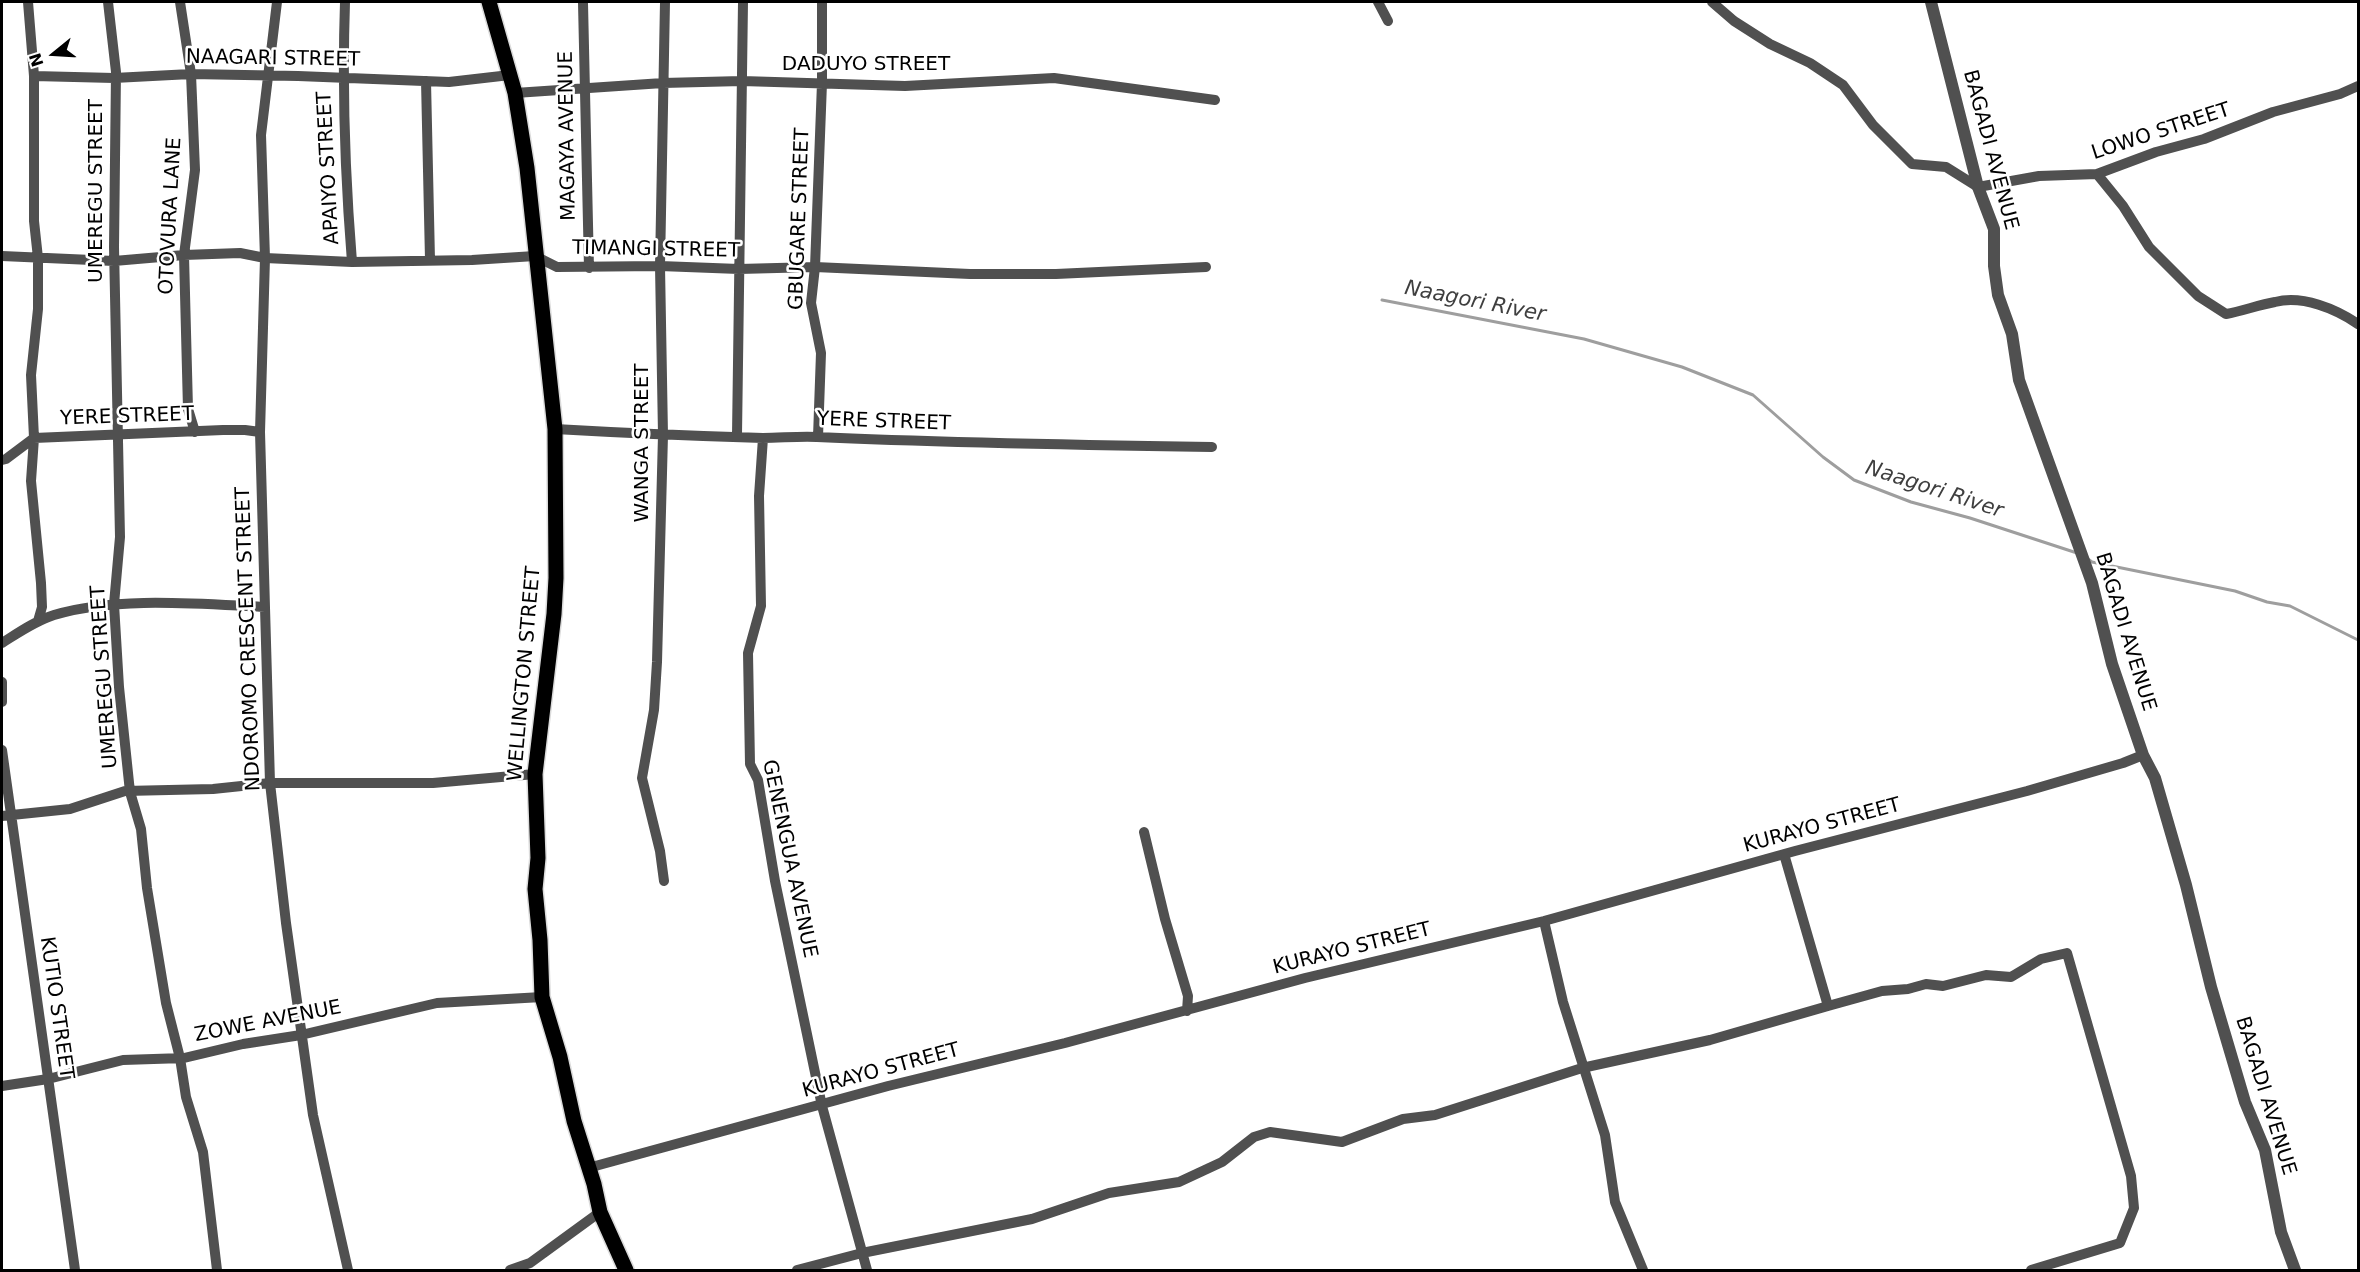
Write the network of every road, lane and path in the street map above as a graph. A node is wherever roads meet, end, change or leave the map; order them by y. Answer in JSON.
{"nodes":[{"id":1,"x":28,"y":2,"type":"edge"},
{"id":2,"x":108,"y":2,"type":"edge"},
{"id":3,"x":180,"y":2,"type":"edge"},
{"id":4,"x":277,"y":2,"type":"edge"},
{"id":5,"x":345,"y":2,"type":"edge"},
{"id":6,"x":489,"y":2,"type":"edge"},
{"id":7,"x":665,"y":2,"type":"edge"},
{"id":8,"x":743,"y":2,"type":"edge"},
{"id":9,"x":822,"y":2,"type":"edge"},
{"id":10,"x":1378,"y":2,"type":"edge"},
{"id":11,"x":1712,"y":2,"type":"edge"},
{"id":12,"x":1931,"y":2,"type":"edge"},
{"id":13,"x":583,"y":3,"type":"dead end"},
{"id":14,"x":1388,"y":21,"type":"dead end"},
{"id":15,"x":191,"y":74,"type":"junction"},
{"id":16,"x":510,"y":75,"type":"junction"},
{"id":17,"x":34,"y":76,"type":"junction"},
{"id":18,"x":267,"y":77,"type":"junction"},
{"id":19,"x":114,"y":78,"type":"junction"},
{"id":20,"x":342,"y":79,"type":"junction"},
{"id":21,"x":426,"y":81,"type":"junction"},
{"id":22,"x":742,"y":81,"type":"junction"},
{"id":23,"x":663,"y":83,"type":"junction"},
{"id":24,"x":822,"y":83,"type":"junction"},
{"id":25,"x":2358,"y":86,"type":"edge"},
{"id":26,"x":584,"y":87,"type":"junction"},
{"id":27,"x":515,"y":93,"type":"junction"},
{"id":28,"x":1215,"y":100,"type":"dead end"},
{"id":29,"x":2097,"y":174,"type":"junction"},
{"id":30,"x":1978,"y":187,"type":"junction"},
{"id":31,"x":184,"y":255,"type":"junction"},
{"id":32,"x":2,"y":256,"type":"edge"},
{"id":33,"x":535,"y":256,"type":"junction"},
{"id":34,"x":38,"y":258,"type":"junction"},
{"id":35,"x":265,"y":258,"type":"junction"},
{"id":36,"x":430,"y":260,"type":"junction"},
{"id":37,"x":114,"y":261,"type":"junction"},
{"id":38,"x":352,"y":262,"type":"junction"},
{"id":39,"x":660,"y":266,"type":"junction"},
{"id":40,"x":815,"y":267,"type":"junction"},
{"id":41,"x":1206,"y":267,"type":"dead end"},
{"id":42,"x":589,"y":268,"type":"junction"},
{"id":43,"x":739,"y":269,"type":"junction"},
{"id":44,"x":2358,"y":324,"type":"edge"},
{"id":45,"x":555,"y":429,"type":"junction"},
{"id":46,"x":195,"y":432,"type":"junction"},
{"id":47,"x":260,"y":432,"type":"junction"},
{"id":48,"x":663,"y":435,"type":"junction"},
{"id":49,"x":737,"y":435,"type":"junction"},
{"id":50,"x":118,"y":436,"type":"junction"},
{"id":51,"x":818,"y":437,"type":"junction"},
{"id":52,"x":34,"y":438,"type":"junction"},
{"id":53,"x":763,"y":438,"type":"junction"},
{"id":54,"x":1212,"y":447,"type":"dead end"},
{"id":55,"x":2,"y":460,"type":"edge"},
{"id":56,"x":114,"y":604,"type":"junction"},
{"id":57,"x":265,"y":607,"type":"junction"},
{"id":58,"x":38,"y":621,"type":"junction"},
{"id":59,"x":2,"y":643,"type":"edge"},
{"id":60,"x":2,"y":682,"type":"edge"},
{"id":61,"x":2,"y":702,"type":"edge"},
{"id":62,"x":2,"y":750,"type":"edge"},
{"id":63,"x":2143,"y":755,"type":"junction"},
{"id":64,"x":535,"y":774,"type":"junction"},
{"id":65,"x":270,"y":783,"type":"junction"},
{"id":66,"x":130,"y":792,"type":"junction"},
{"id":67,"x":6,"y":816,"type":"edge"},
{"id":68,"x":1144,"y":832,"type":"dead end"},
{"id":69,"x":1784,"y":854,"type":"junction"},
{"id":70,"x":664,"y":882,"type":"dead end"},
{"id":71,"x":1544,"y":921,"type":"junction"},
{"id":72,"x":542,"y":997,"type":"junction"},
{"id":73,"x":1828,"y":1006,"type":"junction"},
{"id":74,"x":1188,"y":1011,"type":"junction"},
{"id":75,"x":301,"y":1035,"type":"junction"},
{"id":76,"x":180,"y":1058,"type":"junction"},
{"id":77,"x":1582,"y":1068,"type":"junction"},
{"id":78,"x":48,"y":1079,"type":"junction"},
{"id":79,"x":2,"y":1086,"type":"edge"},
{"id":80,"x":822,"y":1106,"type":"junction"},
{"id":81,"x":588,"y":1168,"type":"junction"},
{"id":82,"x":600,"y":1212,"type":"junction"},
{"id":83,"x":862,"y":1253,"type":"junction"},
{"id":84,"x":75,"y":1270,"type":"edge"},
{"id":85,"x":217,"y":1270,"type":"edge"},
{"id":86,"x":348,"y":1270,"type":"edge"},
{"id":87,"x":510,"y":1270,"type":"edge"},
{"id":88,"x":626,"y":1270,"type":"edge"},
{"id":89,"x":797,"y":1270,"type":"edge"},
{"id":90,"x":867,"y":1270,"type":"edge"},
{"id":91,"x":1643,"y":1270,"type":"edge"},
{"id":92,"x":2031,"y":1270,"type":"edge"},
{"id":93,"x":2295,"y":1270,"type":"edge"}],
"edges":[{"from":1,"to":17,"type":"street"},
{"from":2,"to":19,"type":"street","name":"UMEREGU STREET"},
{"from":3,"to":15,"type":"street","name":"OTOVURA LANE"},
{"from":4,"to":18,"type":"street","name":"NDOROMO CRESCENT STREET"},
{"from":5,"to":20,"type":"street","name":"APAIYO STREET"},
{"from":6,"to":16,"type":"main road","name":"WELLINGTON STREET"},
{"from":7,"to":23,"type":"street","name":"WANGA STREET"},
{"from":8,"to":22,"type":"street"},
{"from":9,"to":24,"type":"street","name":"GBUGARE STREET"},
{"from":10,"to":14,"type":"street"},
{"from":11,"to":30,"type":"street"},
{"from":12,"to":30,"type":"street","name":"BAGADI AVENUE"},
{"from":13,"to":26,"type":"street","name":"MAGAYA AVENUE"},
{"from":15,"to":18,"type":"street","name":"NAAGARI STREET"},
{"from":15,"to":19,"type":"street","name":"NAAGARI STREET"},
{"from":15,"to":31,"type":"street","name":"OTOVURA LANE"},
{"from":16,"to":21,"type":"street","name":"NAAGARI STREET"},
{"from":16,"to":27,"type":"main road","name":"WELLINGTON STREET"},
{"from":17,"to":19,"type":"street","name":"NAAGARI STREET"},
{"from":17,"to":34,"type":"street"},
{"from":18,"to":20,"type":"street","name":"NAAGARI STREET"},
{"from":18,"to":35,"type":"street","name":"NDOROMO CRESCENT STREET"},
{"from":19,"to":37,"type":"street","name":"UMEREGU STREET"},
{"from":20,"to":21,"type":"street","name":"NAAGARI STREET"},
{"from":20,"to":38,"type":"street","name":"APAIYO STREET"},
{"from":21,"to":36,"type":"street"},
{"from":22,"to":23,"type":"street","name":"DADUYO STREET"},
{"from":22,"to":24,"type":"street","name":"DADUYO STREET"},
{"from":22,"to":43,"type":"street"},
{"from":23,"to":26,"type":"street","name":"DADUYO STREET"},
{"from":23,"to":39,"type":"street","name":"WANGA STREET"},
{"from":24,"to":28,"type":"street","name":"DADUYO STREET"},
{"from":24,"to":40,"type":"street","name":"GBUGARE STREET"},
{"from":25,"to":29,"type":"street","name":"LOWO STREET"},
{"from":26,"to":27,"type":"street","name":"DADUYO STREET"},
{"from":26,"to":42,"type":"street","name":"MAGAYA AVENUE"},
{"from":27,"to":33,"type":"main road","name":"WELLINGTON STREET"},
{"from":29,"to":30,"type":"street","name":"LOWO STREET"},
{"from":29,"to":44,"type":"street"},
{"from":30,"to":63,"type":"street","name":"BAGADI AVENUE"},
{"from":31,"to":35,"type":"street","name":"TIMANGI STREET"},
{"from":31,"to":37,"type":"street","name":"TIMANGI STREET"},
{"from":31,"to":46,"type":"street","name":"OTOVURA LANE"},
{"from":32,"to":34,"type":"street","name":"TIMANGI STREET"},
{"from":33,"to":36,"type":"street","name":"TIMANGI STREET"},
{"from":33,"to":42,"type":"street","name":"TIMANGI STREET"},
{"from":33,"to":45,"type":"main road","name":"WELLINGTON STREET"},
{"from":34,"to":37,"type":"street","name":"TIMANGI STREET"},
{"from":34,"to":52,"type":"street"},
{"from":35,"to":38,"type":"street","name":"TIMANGI STREET"},
{"from":35,"to":47,"type":"street","name":"NDOROMO CRESCENT STREET"},
{"from":36,"to":38,"type":"street","name":"TIMANGI STREET"},
{"from":37,"to":50,"type":"street","name":"UMEREGU STREET"},
{"from":39,"to":42,"type":"street","name":"TIMANGI STREET"},
{"from":39,"to":43,"type":"street","name":"TIMANGI STREET"},
{"from":39,"to":48,"type":"street","name":"WANGA STREET"},
{"from":40,"to":41,"type":"street","name":"TIMANGI STREET"},
{"from":40,"to":43,"type":"street","name":"TIMANGI STREET"},
{"from":40,"to":51,"type":"street","name":"GBUGARE STREET"},
{"from":43,"to":49,"type":"street"},
{"from":45,"to":48,"type":"street","name":"YERE STREET"},
{"from":45,"to":64,"type":"main road","name":"WELLINGTON STREET"},
{"from":46,"to":47,"type":"street","name":"YERE STREET"},
{"from":46,"to":50,"type":"street","name":"YERE STREET"},
{"from":47,"to":57,"type":"street","name":"NDOROMO CRESCENT STREET"},
{"from":48,"to":49,"type":"street","name":"YERE STREET"},
{"from":48,"to":70,"type":"street","name":"WANGA STREET"},
{"from":49,"to":53,"type":"street","name":"YERE STREET"},
{"from":50,"to":52,"type":"street","name":"YERE STREET"},
{"from":50,"to":56,"type":"street","name":"UMEREGU STREET"},
{"from":51,"to":53,"type":"street","name":"YERE STREET"},
{"from":51,"to":54,"type":"street","name":"YERE STREET"},
{"from":52,"to":55,"type":"street","name":"YERE STREET"},
{"from":52,"to":58,"type":"street"},
{"from":53,"to":80,"type":"street","name":"GENENGUA AVENUE"},
{"from":56,"to":57,"type":"street"},
{"from":56,"to":58,"type":"street"},
{"from":56,"to":66,"type":"street","name":"UMEREGU STREET"},
{"from":57,"to":65,"type":"street","name":"NDOROMO CRESCENT STREET"},
{"from":58,"to":59,"type":"street"},
{"from":60,"to":61,"type":"street"},
{"from":62,"to":67,"type":"street","name":"KUTIO STREET"},
{"from":63,"to":69,"type":"street","name":"KURAYO STREET"},
{"from":63,"to":93,"type":"street","name":"BAGADI AVENUE"},
{"from":64,"to":65,"type":"street"},
{"from":64,"to":72,"type":"main road","name":"WELLINGTON STREET"},
{"from":65,"to":66,"type":"street"},
{"from":65,"to":75,"type":"street","name":"NDOROMO CRESCENT STREET"},
{"from":66,"to":67,"type":"street"},
{"from":66,"to":76,"type":"street","name":"UMEREGU STREET"},
{"from":67,"to":78,"type":"street","name":"KUTIO STREET"},
{"from":68,"to":74,"type":"street"},
{"from":69,"to":71,"type":"street","name":"KURAYO STREET"},
{"from":69,"to":73,"type":"street"},
{"from":71,"to":74,"type":"street","name":"KURAYO STREET"},
{"from":71,"to":77,"type":"street"},
{"from":72,"to":75,"type":"street","name":"ZOWE AVENUE"},
{"from":72,"to":81,"type":"main road","name":"WELLINGTON STREET"},
{"from":73,"to":77,"type":"street"},
{"from":73,"to":92,"type":"street"},
{"from":74,"to":80,"type":"street","name":"KURAYO STREET"},
{"from":75,"to":76,"type":"street","name":"ZOWE AVENUE"},
{"from":75,"to":86,"type":"street","name":"NDOROMO CRESCENT STREET"},
{"from":76,"to":78,"type":"street","name":"ZOWE AVENUE"},
{"from":76,"to":85,"type":"street","name":"UMEREGU STREET"},
{"from":77,"to":83,"type":"street"},
{"from":77,"to":91,"type":"street"},
{"from":78,"to":79,"type":"street","name":"ZOWE AVENUE"},
{"from":78,"to":84,"type":"street","name":"KUTIO STREET"},
{"from":80,"to":81,"type":"street","name":"KURAYO STREET"},
{"from":80,"to":83,"type":"street","name":"GENENGUA AVENUE"},
{"from":81,"to":82,"type":"main road","name":"WELLINGTON STREET"},
{"from":82,"to":87,"type":"street"},
{"from":82,"to":88,"type":"main road","name":"WELLINGTON STREET"},
{"from":83,"to":89,"type":"street"},
{"from":83,"to":90,"type":"street","name":"GENENGUA AVENUE"}]}
